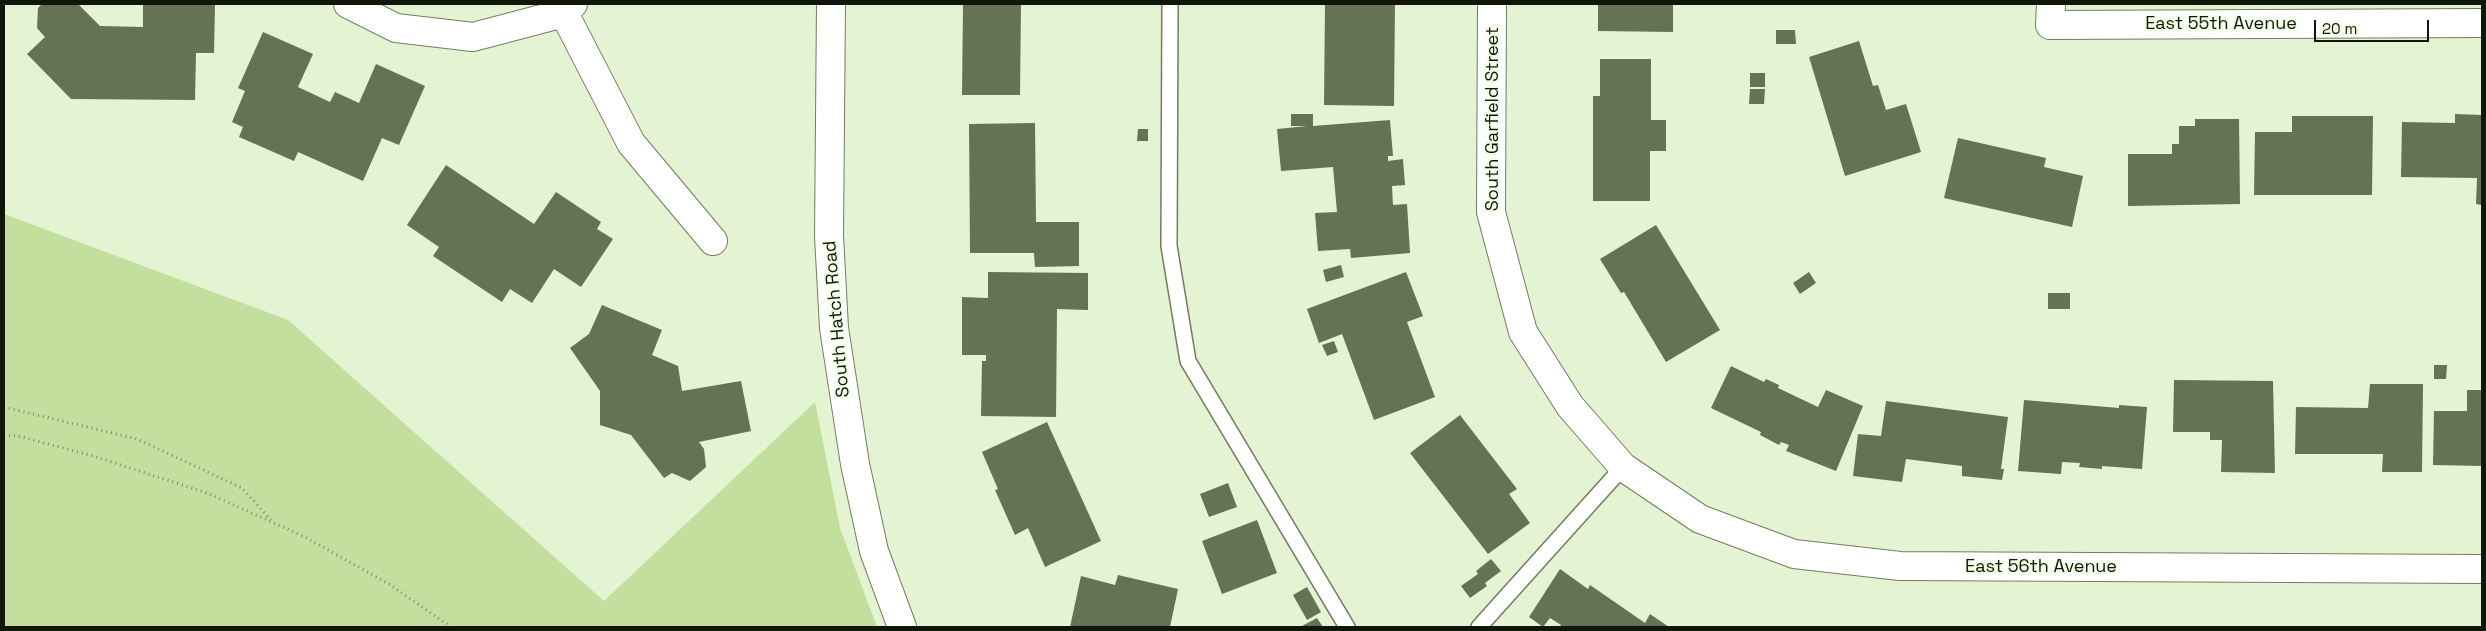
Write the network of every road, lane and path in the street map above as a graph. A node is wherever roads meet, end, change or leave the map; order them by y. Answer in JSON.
{"nodes":[{"id":1,"x":348,"y":4,"type":"edge"},
{"id":2,"x":831,"y":4,"type":"edge"},
{"id":3,"x":1170,"y":4,"type":"edge"},
{"id":4,"x":1492,"y":4,"type":"edge"},
{"id":5,"x":569,"y":8,"type":"edge"},
{"id":6,"x":2050,"y":14,"type":"edge"},
{"id":7,"x":2482,"y":23,"type":"edge"},
{"id":8,"x":713,"y":241,"type":"dead end"},
{"id":9,"x":4,"y":406,"type":"edge"},
{"id":10,"x":4,"y":436,"type":"edge"},
{"id":11,"x":1624,"y":467,"type":"junction"},
{"id":12,"x":273,"y":523,"type":"junction"},
{"id":13,"x":2482,"y":570,"type":"edge"},
{"id":14,"x":451,"y":627,"type":"edge"},
{"id":15,"x":902,"y":627,"type":"edge"},
{"id":16,"x":1347,"y":627,"type":"edge"},
{"id":17,"x":1479,"y":627,"type":"edge"}],
"edges":[{"from":1,"to":5,"type":"street"},
{"from":2,"to":15,"type":"street","name":"South Hatch Road"},
{"from":3,"to":16,"type":"lane"},
{"from":4,"to":11,"type":"street","name":"South Garfield Street"},
{"from":5,"to":8,"type":"street"},
{"from":6,"to":7,"type":"street","name":"East 55th Avenue"},
{"from":9,"to":12,"type":"path"},
{"from":10,"to":12,"type":"path"},
{"from":11,"to":13,"type":"street","name":"East 56th Avenue"},
{"from":11,"to":17,"type":"lane"},
{"from":12,"to":14,"type":"path"}]}
